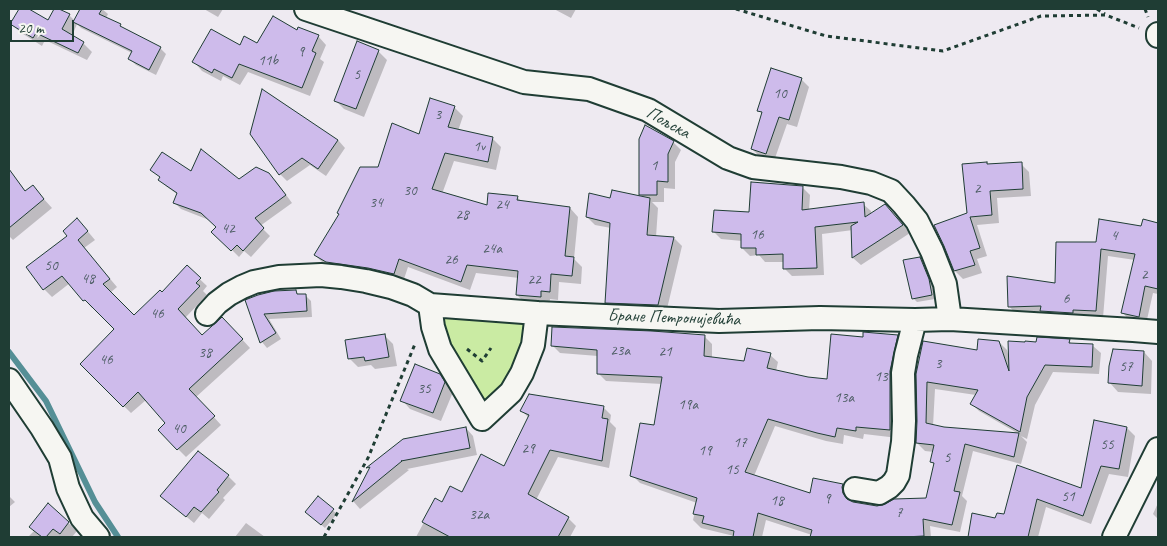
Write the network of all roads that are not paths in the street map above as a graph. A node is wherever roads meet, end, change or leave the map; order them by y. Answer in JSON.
{"nodes":[{"id":1,"x":306,"y":9,"type":"edge"},
{"id":2,"x":430,"y":305,"type":"junction"},
{"id":3,"x":537,"y":313,"type":"junction"},
{"id":4,"x":207,"y":314,"type":"dead end"},
{"id":5,"x":950,"y":319,"type":"junction"},
{"id":6,"x":915,"y":320,"type":"junction"},
{"id":7,"x":1158,"y":332,"type":"edge"},
{"id":8,"x":9,"y":380,"type":"edge"},
{"id":9,"x":1158,"y":449,"type":"edge"},
{"id":10,"x":1150,"y":488,"type":"edge"},
{"id":11,"x":855,"y":489,"type":"dead end"},
{"id":12,"x":98,"y":537,"type":"edge"},
{"id":13,"x":1114,"y":537,"type":"edge"}],
"edges":[{"from":1,"to":5,"type":"street","name":"Пољска"},
{"from":2,"to":3,"type":"street","name":"Бране Петронијевића"},
{"from":2,"to":3,"type":"street"},
{"from":2,"to":4,"type":"street","name":"Бране Петронијевића"},
{"from":3,"to":6,"type":"street","name":"Бране Петронијевића"},
{"from":5,"to":6,"type":"street","name":"Бране Петронијевића"},
{"from":5,"to":7,"type":"street","name":"Бране Петронијевића"},
{"from":6,"to":11,"type":"street"},
{"from":8,"to":12,"type":"street"},
{"from":9,"to":10,"type":"street"},
{"from":10,"to":13,"type":"street"}]}
